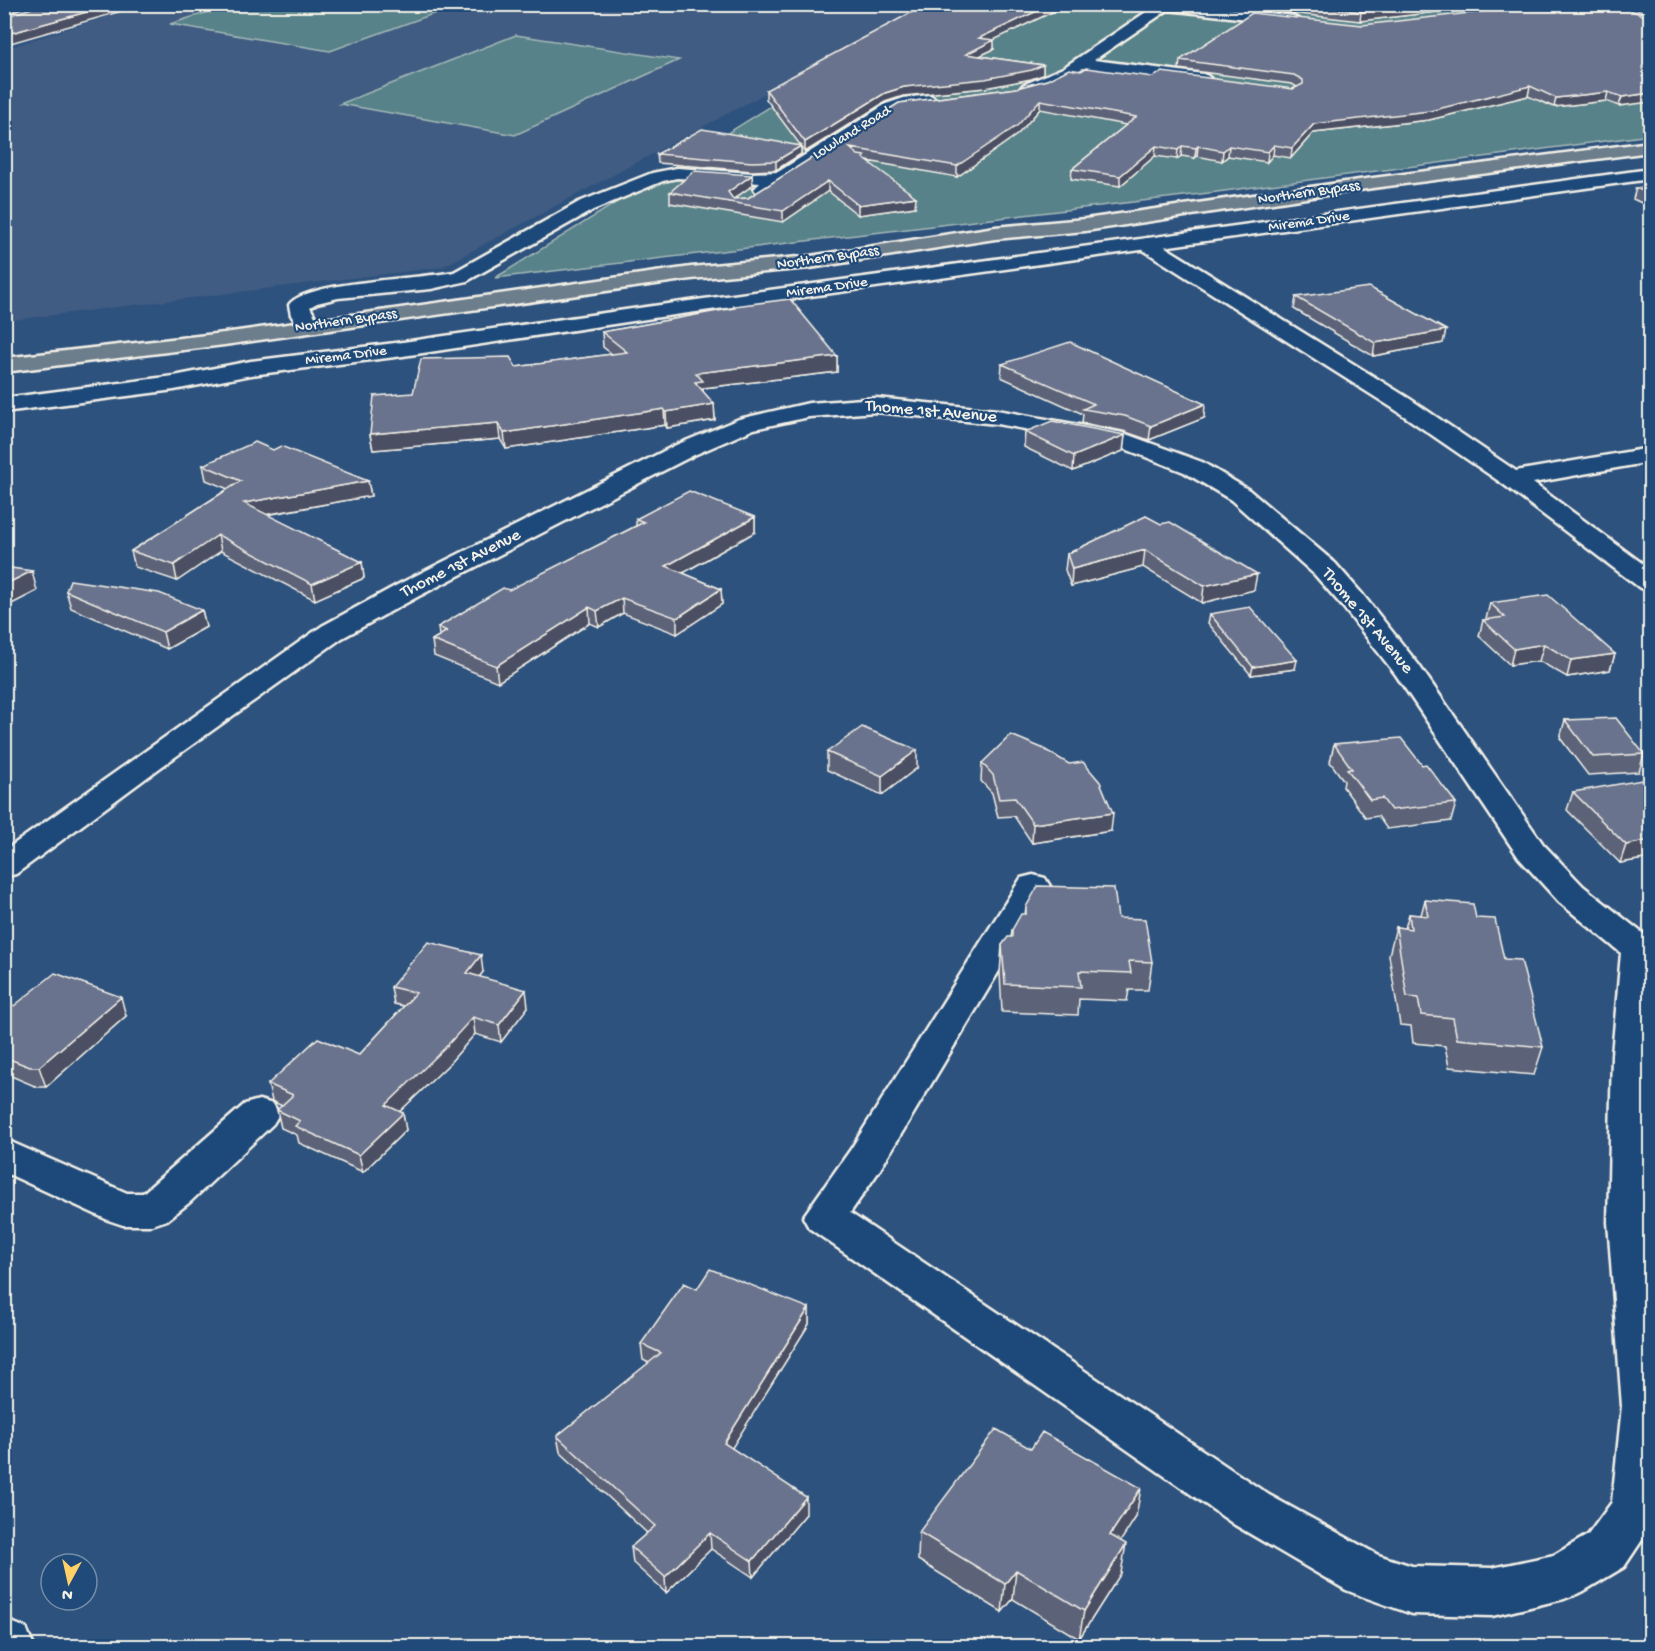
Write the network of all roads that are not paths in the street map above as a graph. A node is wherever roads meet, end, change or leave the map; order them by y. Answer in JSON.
{"nodes":[{"id":1,"x":1167,"y":5,"type":"edge"},
{"id":2,"x":1313,"y":22,"type":"edge"},
{"id":3,"x":1080,"y":63,"type":"junction"},
{"id":4,"x":1221,"y":82,"type":"edge"},
{"id":5,"x":1016,"y":90,"type":"edge"},
{"id":6,"x":952,"y":97,"type":"edge"},
{"id":7,"x":1650,"y":147,"type":"edge"},
{"id":8,"x":1650,"y":174,"type":"edge"},
{"id":9,"x":781,"y":177,"type":"junction"},
{"id":10,"x":748,"y":198,"type":"edge"},
{"id":11,"x":1147,"y":244,"type":"junction"},
{"id":12,"x":309,"y":326,"type":"junction"},
{"id":13,"x":4,"y":365,"type":"edge"},
{"id":14,"x":4,"y":405,"type":"edge"},
{"id":15,"x":1650,"y":455,"type":"edge"},
{"id":16,"x":1512,"y":479,"type":"junction"},
{"id":17,"x":1650,"y":582,"type":"edge"},
{"id":18,"x":4,"y":867,"type":"edge"},
{"id":19,"x":1033,"y":885,"type":"dead end"},
{"id":20,"x":1645,"y":948,"type":"edge"},
{"id":21,"x":259,"y":1114,"type":"dead end"},
{"id":22,"x":4,"y":1154,"type":"edge"}],
"edges":[{"from":1,"to":2,"type":"street"},
{"from":1,"to":3,"type":"street"},
{"from":3,"to":4,"type":"street"},
{"from":3,"to":5,"type":"street"},
{"from":6,"to":9,"type":"street","name":"Lowland Road"},
{"from":7,"to":12,"type":"main road","name":"Northern Bypass"},
{"from":8,"to":11,"type":"street","name":"Mirema Drive"},
{"from":9,"to":10,"type":"street","name":"Lowland Road"},
{"from":9,"to":12,"type":"street"},
{"from":11,"to":14,"type":"street","name":"Mirema Drive"},
{"from":11,"to":16,"type":"street"},
{"from":12,"to":13,"type":"main road","name":"Northern Bypass"},
{"from":15,"to":16,"type":"street"},
{"from":16,"to":17,"type":"street"},
{"from":18,"to":20,"type":"street","name":"Thome 1st Avenue"},
{"from":19,"to":20,"type":"street"},
{"from":21,"to":22,"type":"street"}]}
